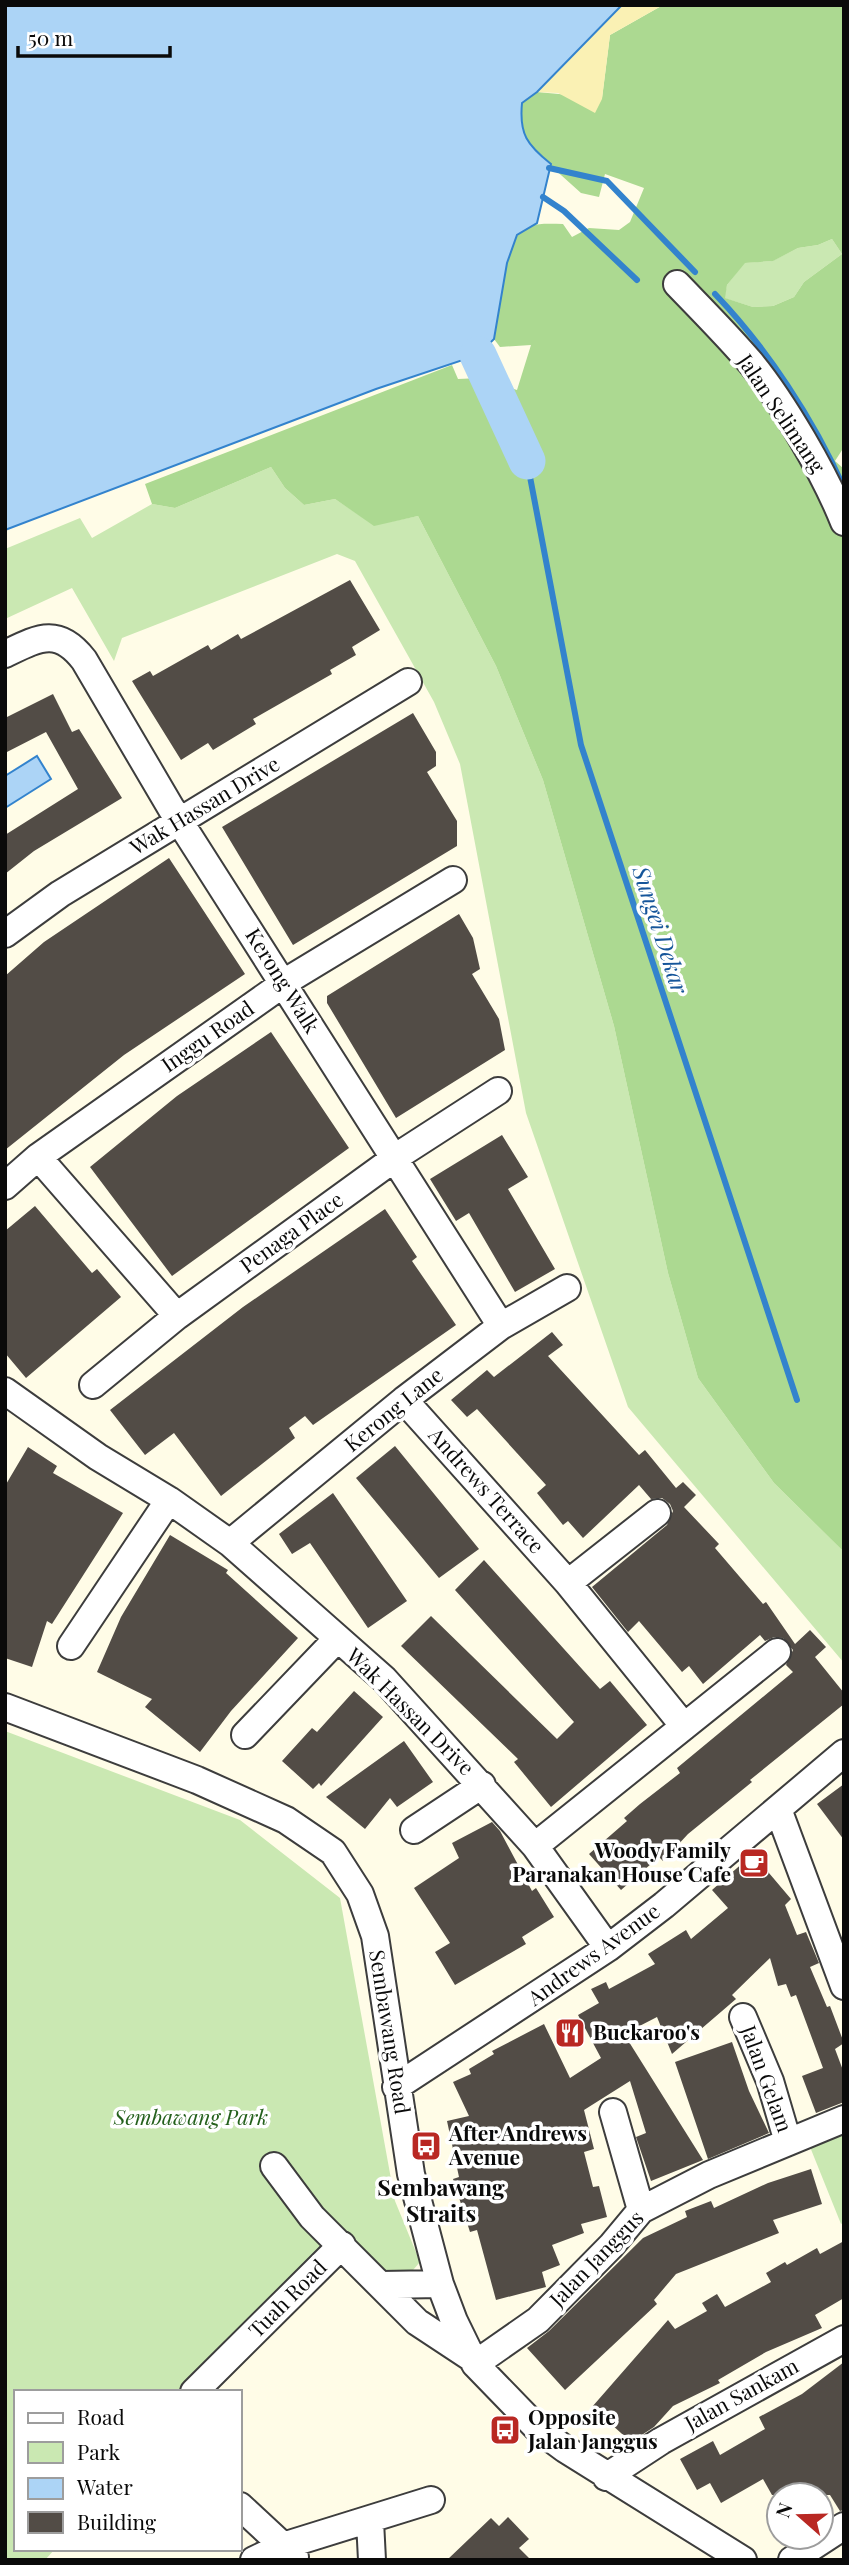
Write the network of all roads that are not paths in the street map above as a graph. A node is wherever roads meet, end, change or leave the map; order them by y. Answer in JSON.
{"nodes":[{"id":1,"x":677,"y":284,"type":"dead end"},
{"id":2,"x":844,"y":522,"type":"edge"},
{"id":3,"x":5,"y":654,"type":"edge"},
{"id":4,"x":408,"y":682,"type":"dead end"},
{"id":5,"x":180,"y":822,"type":"junction"},
{"id":6,"x":453,"y":880,"type":"dead end"},
{"id":7,"x":5,"y":934,"type":"edge"},
{"id":8,"x":284,"y":984,"type":"junction"},
{"id":9,"x":498,"y":1091,"type":"dead end"},
{"id":10,"x":38,"y":1157,"type":"junction"},
{"id":11,"x":395,"y":1159,"type":"junction"},
{"id":12,"x":5,"y":1186,"type":"edge"},
{"id":13,"x":567,"y":1288,"type":"dead end"},
{"id":14,"x":177,"y":1316,"type":"junction"},
{"id":15,"x":501,"y":1326,"type":"junction"},
{"id":16,"x":93,"y":1385,"type":"dead end"},
{"id":17,"x":7,"y":1396,"type":"edge"},
{"id":18,"x":404,"y":1400,"type":"junction"},
{"id":19,"x":169,"y":1500,"type":"junction"},
{"id":20,"x":657,"y":1513,"type":"dead end"},
{"id":21,"x":230,"y":1543,"type":"junction"},
{"id":22,"x":568,"y":1583,"type":"junction"},
{"id":23,"x":337,"y":1639,"type":"junction"},
{"id":24,"x":71,"y":1646,"type":"dead end"},
{"id":25,"x":777,"y":1652,"type":"dead end"},
{"id":26,"x":5,"y":1707,"type":"edge"},
{"id":27,"x":683,"y":1725,"type":"junction"},
{"id":28,"x":245,"y":1735,"type":"dead end"},
{"id":29,"x":844,"y":1752,"type":"edge"},
{"id":30,"x":482,"y":1784,"type":"junction"},
{"id":31,"x":778,"y":1809,"type":"junction"},
{"id":32,"x":414,"y":1829,"type":"dead end"},
{"id":33,"x":535,"y":1846,"type":"junction"},
{"id":34,"x":608,"y":1948,"type":"junction"},
{"id":35,"x":844,"y":1986,"type":"edge"},
{"id":36,"x":744,"y":2017,"type":"dead end"},
{"id":37,"x":396,"y":2087,"type":"junction"},
{"id":38,"x":613,"y":2112,"type":"dead end"},
{"id":39,"x":844,"y":2119,"type":"edge"},
{"id":40,"x":788,"y":2142,"type":"junction"},
{"id":41,"x":274,"y":2166,"type":"dead end"},
{"id":42,"x":641,"y":2210,"type":"junction"},
{"id":43,"x":342,"y":2245,"type":"junction"},
{"id":44,"x":440,"y":2284,"type":"junction"},
{"id":45,"x":381,"y":2285,"type":"junction"},
{"id":46,"x":844,"y":2339,"type":"edge"},
{"id":47,"x":473,"y":2361,"type":"junction"},
{"id":48,"x":196,"y":2390,"type":"edge"},
{"id":49,"x":606,"y":2477,"type":"junction"},
{"id":50,"x":431,"y":2500,"type":"dead end"},
{"id":51,"x":242,"y":2508,"type":"edge"},
{"id":52,"x":370,"y":2521,"type":"junction"},
{"id":53,"x":844,"y":2526,"type":"edge"},
{"id":54,"x":290,"y":2553,"type":"edge"},
{"id":55,"x":254,"y":2560,"type":"edge"},
{"id":56,"x":372,"y":2560,"type":"edge"},
{"id":57,"x":743,"y":2560,"type":"edge"},
{"id":58,"x":792,"y":2560,"type":"edge"}],
"edges":[{"from":1,"to":2,"type":"street","name":"Jalan Selimang"},
{"from":3,"to":5,"type":"street","name":"Kerong Walk"},
{"from":4,"to":5,"type":"street","name":"Wak Hassan Drive"},
{"from":5,"to":7,"type":"street","name":"Wak Hassan Drive"},
{"from":5,"to":8,"type":"street","name":"Kerong Walk"},
{"from":6,"to":8,"type":"street","name":"Inggu Road"},
{"from":8,"to":10,"type":"street","name":"Inggu Road"},
{"from":8,"to":11,"type":"street","name":"Kerong Walk"},
{"from":9,"to":11,"type":"street","name":"Penaga Place"},
{"from":10,"to":12,"type":"street","name":"Inggu Road"},
{"from":10,"to":14,"type":"street"},
{"from":11,"to":14,"type":"street","name":"Penaga Place"},
{"from":11,"to":15,"type":"street","name":"Kerong Walk"},
{"from":13,"to":15,"type":"street","name":"Kerong Lane"},
{"from":14,"to":16,"type":"street","name":"Penaga Place"},
{"from":15,"to":18,"type":"street","name":"Kerong Lane"},
{"from":17,"to":19,"type":"street","name":"Wak Hassan Drive"},
{"from":18,"to":21,"type":"street","name":"Kerong Lane"},
{"from":18,"to":22,"type":"street","name":"Andrews Terrace"},
{"from":19,"to":21,"type":"street","name":"Wak Hassan Drive"},
{"from":19,"to":24,"type":"street"},
{"from":20,"to":22,"type":"street"},
{"from":21,"to":23,"type":"street","name":"Wak Hassan Drive"},
{"from":22,"to":27,"type":"street","name":"Andrews Terrace"},
{"from":23,"to":28,"type":"street","name":"Wak Hassan Drive"},
{"from":23,"to":30,"type":"street","name":"Wak Hassan Drive"},
{"from":25,"to":27,"type":"street"},
{"from":26,"to":37,"type":"street","name":"Sembawang Road"},
{"from":27,"to":33,"type":"street"},
{"from":29,"to":31,"type":"street","name":"Andrews Avenue"},
{"from":30,"to":32,"type":"street","name":"Wak Hassan Drive"},
{"from":30,"to":33,"type":"street","name":"Wak Hassan Drive"},
{"from":31,"to":34,"type":"street","name":"Andrews Avenue"},
{"from":31,"to":35,"type":"street"},
{"from":33,"to":34,"type":"street","name":"Wak Hassan Drive"},
{"from":34,"to":37,"type":"street","name":"Andrews Avenue"},
{"from":36,"to":40,"type":"street","name":"Jalan Gelam"},
{"from":37,"to":44,"type":"street","name":"Sembawang Road"},
{"from":38,"to":42,"type":"street"},
{"from":39,"to":40,"type":"street","name":"Jalan Janggus"},
{"from":40,"to":42,"type":"street","name":"Jalan Janggus"},
{"from":41,"to":43,"type":"street"},
{"from":42,"to":47,"type":"street","name":"Jalan Janggus"},
{"from":43,"to":45,"type":"street","name":"Tuah Road"},
{"from":43,"to":48,"type":"street","name":"Tuah Road"},
{"from":44,"to":45,"type":"street"},
{"from":44,"to":47,"type":"street","name":"Sembawang Road"},
{"from":45,"to":47,"type":"street","name":"Tuah Road"},
{"from":46,"to":49,"type":"street","name":"Jalan Sankam"},
{"from":47,"to":49,"type":"street","name":"Sembawang Road"},
{"from":49,"to":57,"type":"street","name":"Sembawang Road"},
{"from":50,"to":52,"type":"street"},
{"from":51,"to":54,"type":"street"},
{"from":52,"to":54,"type":"street"},
{"from":52,"to":56,"type":"street"},
{"from":53,"to":58,"type":"street"},
{"from":54,"to":55,"type":"street"}]}
